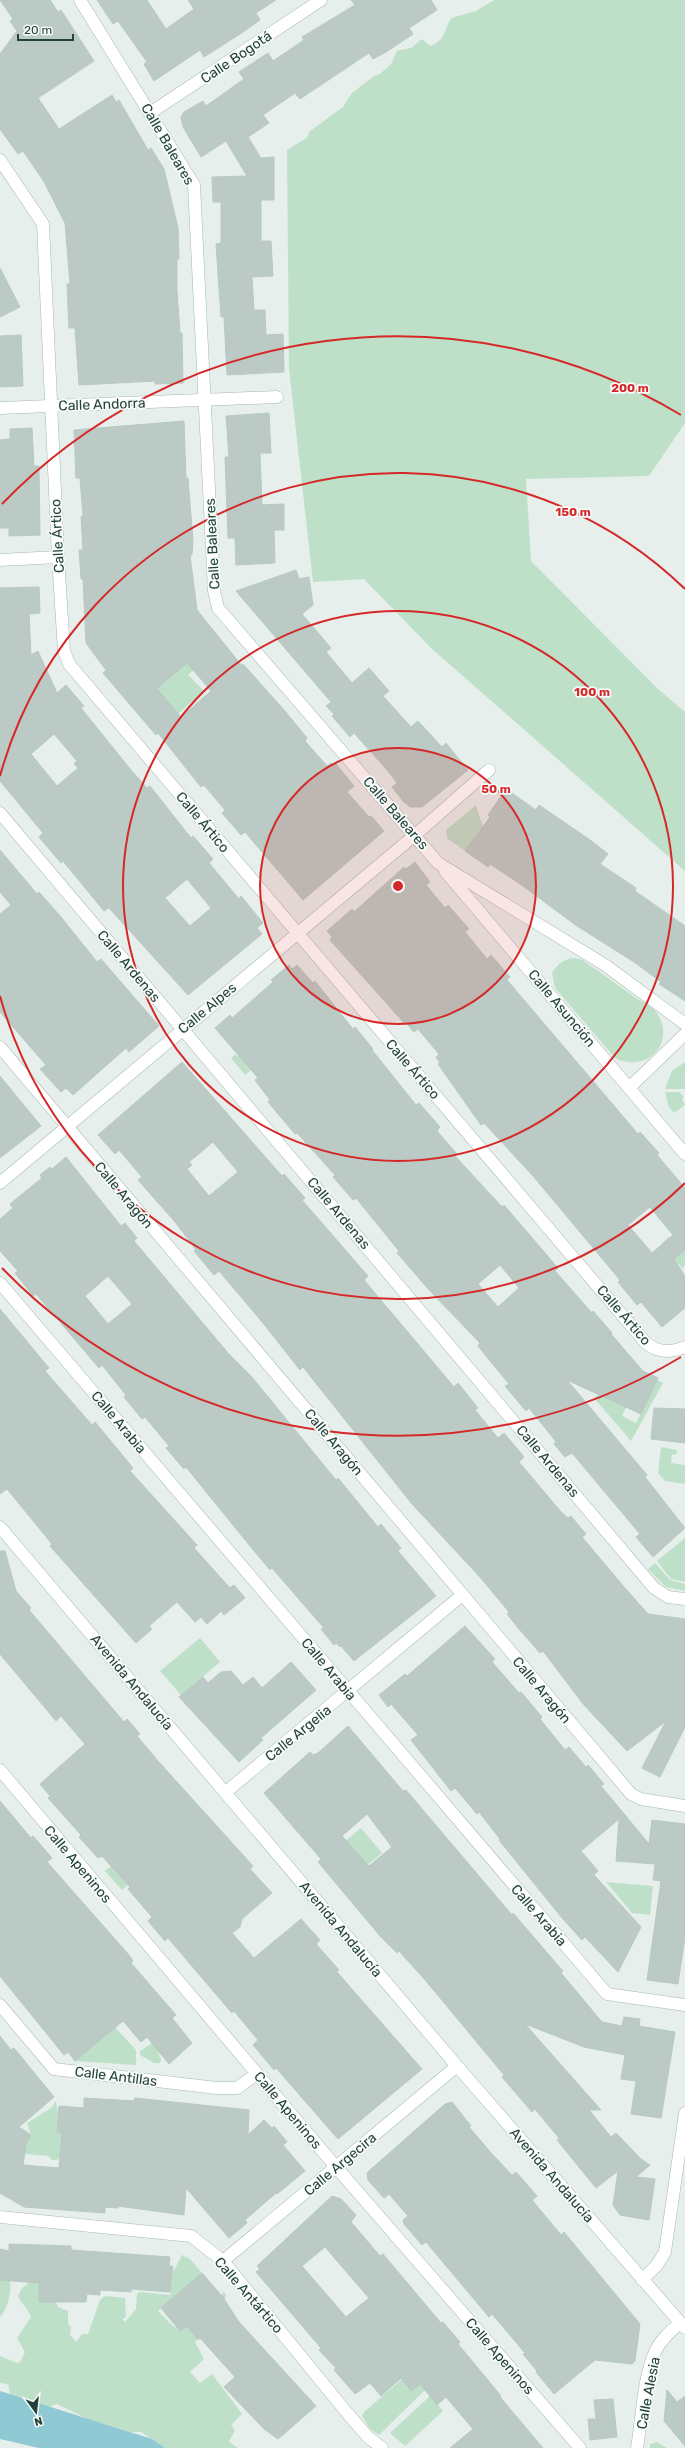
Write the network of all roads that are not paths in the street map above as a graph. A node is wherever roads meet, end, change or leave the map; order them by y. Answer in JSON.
{"nodes":[{"id":1,"x":80,"y":0,"type":"edge"},
{"id":2,"x":321,"y":0,"type":"edge"},
{"id":3,"x":150,"y":113,"type":"junction"},
{"id":4,"x":0,"y":160,"type":"edge"},
{"id":5,"x":277,"y":396,"type":"dead end"},
{"id":6,"x":204,"y":400,"type":"junction"},
{"id":7,"x":51,"y":406,"type":"junction"},
{"id":8,"x":0,"y":408,"type":"edge"},
{"id":9,"x":58,"y":557,"type":"junction"},
{"id":10,"x":0,"y":560,"type":"edge"},
{"id":11,"x":489,"y":770,"type":"dead end"},
{"id":12,"x":0,"y":814,"type":"edge"},
{"id":13,"x":415,"y":835,"type":"junction"},
{"id":14,"x":438,"y":863,"type":"junction"},
{"id":15,"x":297,"y":933,"type":"junction"},
{"id":16,"x":685,"y":1024,"type":"edge"},
{"id":17,"x":183,"y":1028,"type":"junction"},
{"id":18,"x":685,"y":1034,"type":"edge"},
{"id":19,"x":0,"y":1047,"type":"edge"},
{"id":20,"x":629,"y":1088,"type":"junction"},
{"id":21,"x":66,"y":1126,"type":"junction"},
{"id":22,"x":685,"y":1154,"type":"edge"},
{"id":23,"x":0,"y":1183,"type":"edge"},
{"id":24,"x":0,"y":1283,"type":"edge"},
{"id":25,"x":685,"y":1347,"type":"edge"},
{"id":26,"x":0,"y":1528,"type":"edge"},
{"id":27,"x":461,"y":1596,"type":"junction"},
{"id":28,"x":685,"y":1599,"type":"edge"},
{"id":29,"x":348,"y":1692,"type":"junction"},
{"id":30,"x":0,"y":1770,"type":"edge"},
{"id":31,"x":226,"y":1792,"type":"junction"},
{"id":32,"x":685,"y":1806,"type":"edge"},
{"id":33,"x":0,"y":2005,"type":"edge"},
{"id":34,"x":685,"y":2005,"type":"edge"},
{"id":35,"x":457,"y":2066,"type":"junction"},
{"id":36,"x":257,"y":2074,"type":"junction"},
{"id":37,"x":685,"y":2113,"type":"edge"},
{"id":38,"x":336,"y":2167,"type":"junction"},
{"id":39,"x":0,"y":2217,"type":"edge"},
{"id":40,"x":223,"y":2261,"type":"junction"},
{"id":41,"x":642,"y":2280,"type":"junction"},
{"id":42,"x":683,"y":2325,"type":"edge"},
{"id":43,"x":382,"y":2448,"type":"edge"},
{"id":44,"x":580,"y":2448,"type":"edge"},
{"id":45,"x":637,"y":2448,"type":"edge"}],
"edges":[{"from":1,"to":3,"type":"street","name":"Calle Baleares"},
{"from":2,"to":3,"type":"street","name":"Calle Bogotá"},
{"from":3,"to":6,"type":"street","name":"Calle Baleares"},
{"from":4,"to":7,"type":"street","name":"Calle Ártico"},
{"from":5,"to":6,"type":"street","name":"Calle Andorra"},
{"from":6,"to":7,"type":"street","name":"Calle Andorra"},
{"from":6,"to":13,"type":"street","name":"Calle Baleares"},
{"from":7,"to":8,"type":"street","name":"Calle Andorra"},
{"from":7,"to":9,"type":"street","name":"Calle Ártico"},
{"from":9,"to":10,"type":"street"},
{"from":9,"to":15,"type":"street","name":"Calle Ártico"},
{"from":11,"to":13,"type":"street","name":"Calle Alpes"},
{"from":12,"to":17,"type":"street","name":"Calle Ardenas"},
{"from":13,"to":14,"type":"street","name":"Calle Baleares"},
{"from":13,"to":15,"type":"street","name":"Calle Alpes"},
{"from":14,"to":16,"type":"street","name":"Calle Baleares"},
{"from":14,"to":20,"type":"street","name":"Calle Asunción"},
{"from":15,"to":17,"type":"street","name":"Calle Alpes"},
{"from":15,"to":25,"type":"street","name":"Calle Ártico"},
{"from":17,"to":21,"type":"street","name":"Calle Alpes"},
{"from":17,"to":28,"type":"street","name":"Calle Ardenas"},
{"from":18,"to":20,"type":"street"},
{"from":19,"to":21,"type":"street","name":"Calle Aragón"},
{"from":20,"to":22,"type":"street","name":"Calle Asunción"},
{"from":21,"to":23,"type":"street","name":"Calle Alpes"},
{"from":21,"to":27,"type":"street","name":"Calle Aragón"},
{"from":24,"to":29,"type":"street","name":"Calle Arabia"},
{"from":26,"to":31,"type":"street","name":"Avenida Andalucía"},
{"from":27,"to":29,"type":"street","name":"Calle Argelia"},
{"from":27,"to":32,"type":"street","name":"Calle Aragón"},
{"from":29,"to":31,"type":"street","name":"Calle Argelia"},
{"from":29,"to":34,"type":"street","name":"Calle Arabia"},
{"from":30,"to":36,"type":"street","name":"Calle Apeninos"},
{"from":31,"to":35,"type":"street","name":"Avenida Andalucía"},
{"from":33,"to":36,"type":"street","name":"Calle Antillas"},
{"from":35,"to":38,"type":"street","name":"Calle Argecira"},
{"from":35,"to":41,"type":"street","name":"Avenida Andalucía"},
{"from":36,"to":38,"type":"street","name":"Calle Apeninos"},
{"from":37,"to":41,"type":"street"},
{"from":38,"to":40,"type":"street","name":"Calle Argecira"},
{"from":38,"to":44,"type":"street","name":"Calle Apeninos"},
{"from":39,"to":40,"type":"street","name":"Calle Antártico"},
{"from":40,"to":43,"type":"street","name":"Calle Antártico"},
{"from":41,"to":42,"type":"street","name":"Avenida Andalucía"},
{"from":42,"to":45,"type":"street","name":"Calle Alesia"}]}
